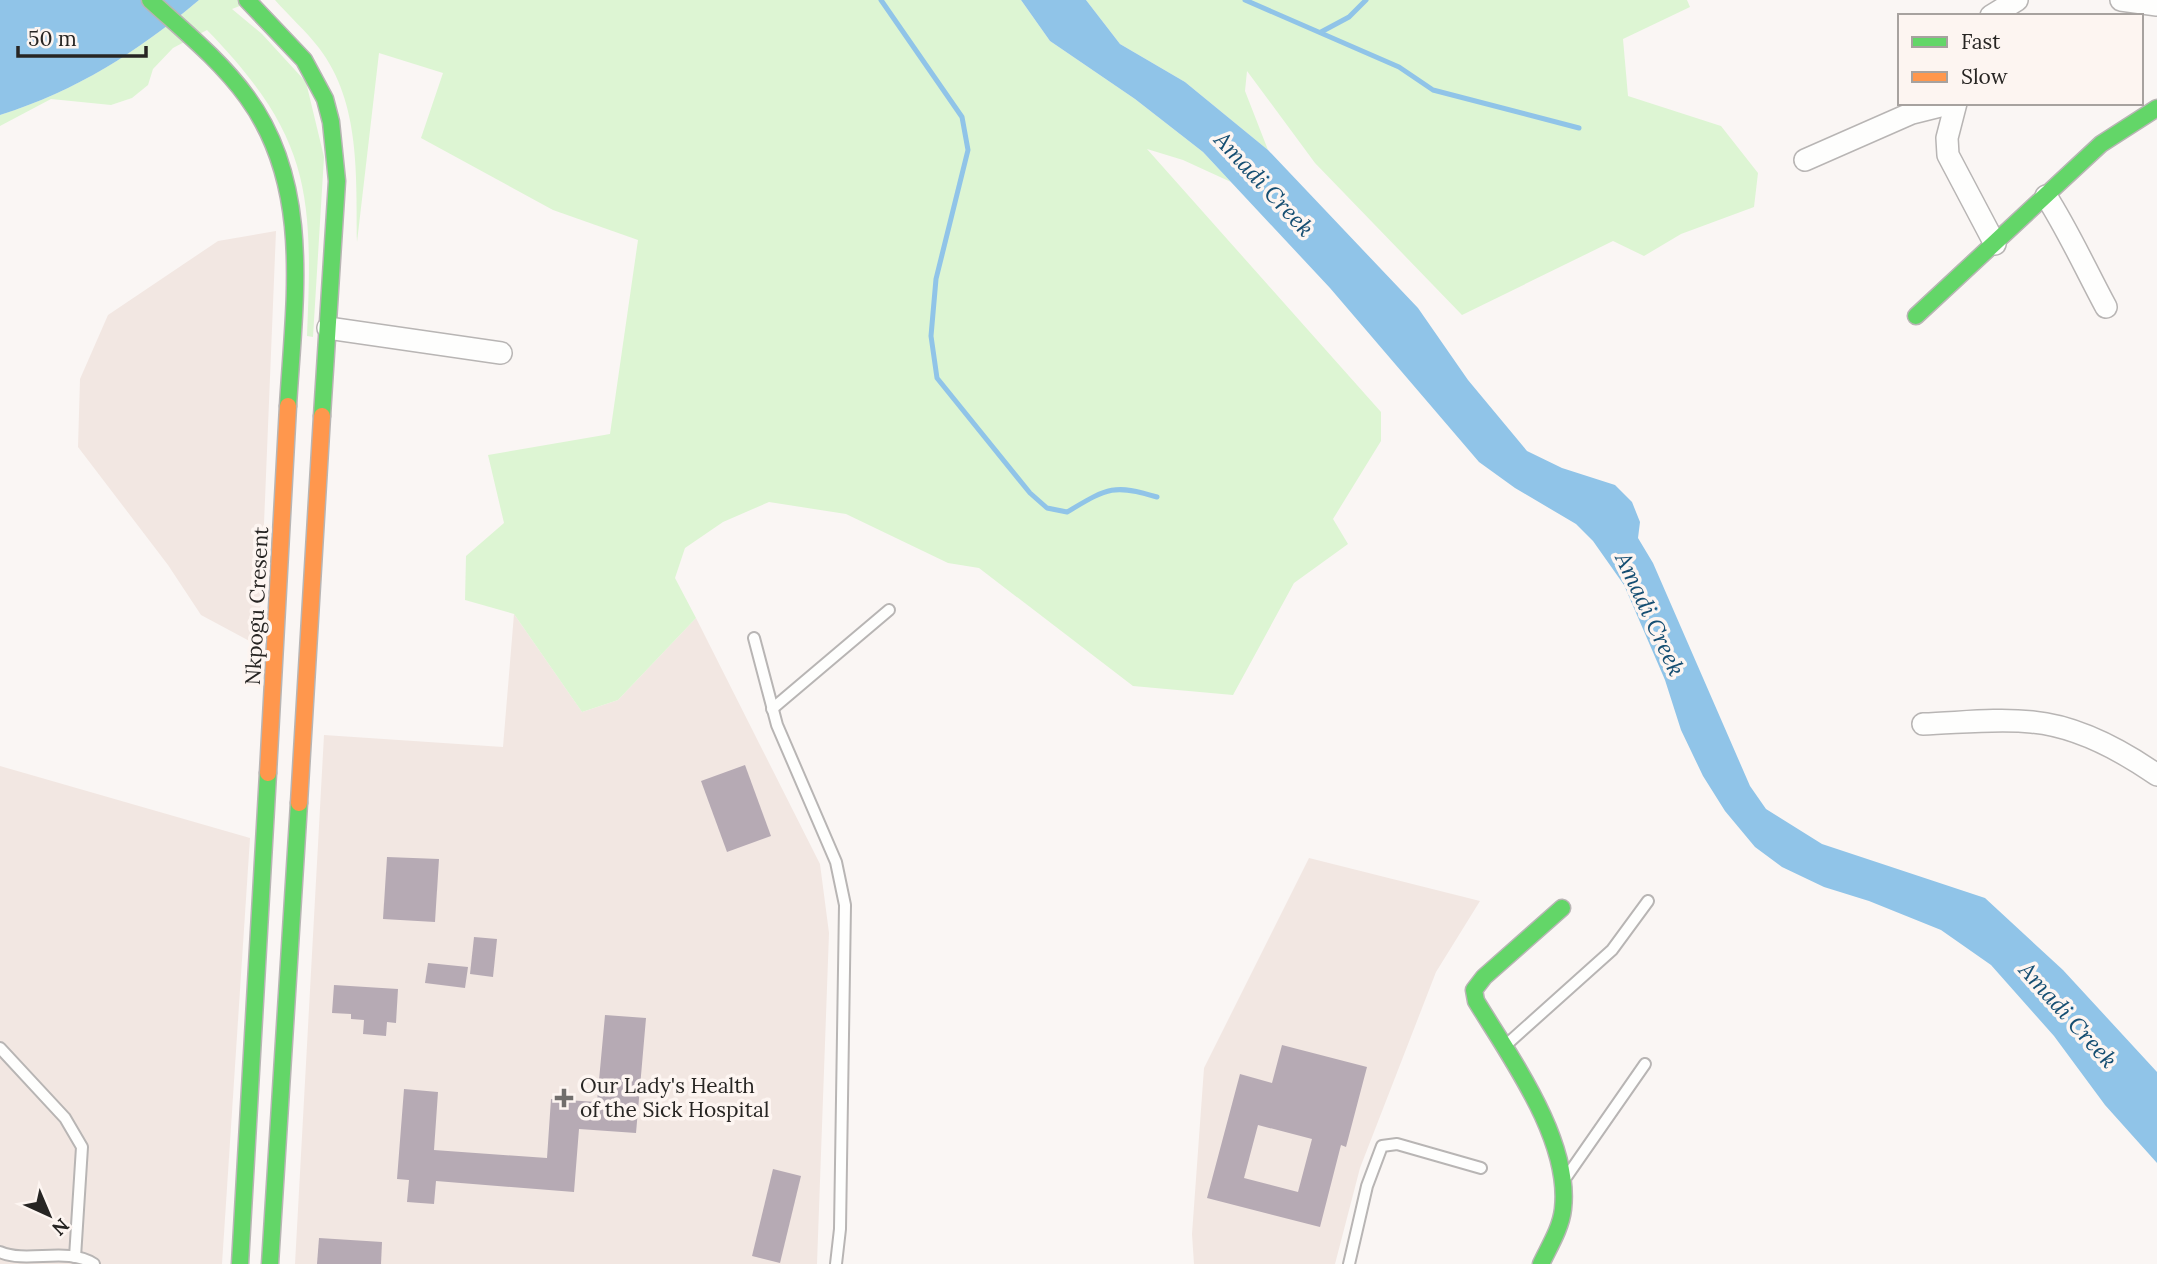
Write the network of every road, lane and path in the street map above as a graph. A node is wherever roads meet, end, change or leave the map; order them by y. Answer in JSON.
{"nodes":[{"id":1,"x":150,"y":0,"type":"edge"},
{"id":2,"x":247,"y":0,"type":"edge"},
{"id":3,"x":2017,"y":0,"type":"edge"},
{"id":4,"x":2121,"y":0,"type":"edge"},
{"id":5,"x":2157,"y":5,"type":"edge"},
{"id":6,"x":1994,"y":14,"type":"edge"},
{"id":7,"x":1946,"y":105,"type":"edge"},
{"id":8,"x":1954,"y":105,"type":"edge"},
{"id":9,"x":2157,"y":108,"type":"edge"},
{"id":10,"x":1805,"y":160,"type":"dead end"},
{"id":11,"x":2046,"y":196,"type":"junction"},
{"id":12,"x":1996,"y":244,"type":"junction"},
{"id":13,"x":2106,"y":307,"type":"dead end"},
{"id":14,"x":1916,"y":316,"type":"dead end"},
{"id":15,"x":328,"y":328,"type":"junction"},
{"id":16,"x":501,"y":353,"type":"dead end"},
{"id":17,"x":889,"y":610,"type":"dead end"},
{"id":18,"x":754,"y":638,"type":"dead end"},
{"id":19,"x":772,"y":709,"type":"junction"},
{"id":20,"x":1923,"y":724,"type":"dead end"},
{"id":21,"x":2157,"y":775,"type":"edge"},
{"id":22,"x":1648,"y":901,"type":"dead end"},
{"id":23,"x":1562,"y":908,"type":"dead end"},
{"id":24,"x":1504,"y":1047,"type":"junction"},
{"id":25,"x":0,"y":1048,"type":"edge"},
{"id":26,"x":1645,"y":1064,"type":"dead end"},
{"id":27,"x":1481,"y":1168,"type":"dead end"},
{"id":28,"x":1563,"y":1181,"type":"junction"},
{"id":29,"x":0,"y":1252,"type":"edge"},
{"id":30,"x":75,"y":1257,"type":"junction"},
{"id":31,"x":94,"y":1264,"type":"edge"},
{"id":32,"x":240,"y":1264,"type":"edge"},
{"id":33,"x":270,"y":1264,"type":"edge"},
{"id":34,"x":836,"y":1264,"type":"edge"},
{"id":35,"x":1349,"y":1264,"type":"edge"},
{"id":36,"x":1541,"y":1264,"type":"edge"}],
"edges":[{"from":1,"to":32,"type":"main road","name":"Nkpogu Cresent"},
{"from":2,"to":15,"type":"main road"},
{"from":3,"to":6,"type":"street"},
{"from":4,"to":5,"type":"street"},
{"from":7,"to":10,"type":"street"},
{"from":8,"to":12,"type":"street"},
{"from":9,"to":11,"type":"main road"},
{"from":11,"to":12,"type":"main road"},
{"from":11,"to":13,"type":"street"},
{"from":12,"to":14,"type":"main road"},
{"from":15,"to":16,"type":"street"},
{"from":15,"to":33,"type":"main road"},
{"from":17,"to":19,"type":"lane"},
{"from":18,"to":19,"type":"lane"},
{"from":19,"to":34,"type":"lane"},
{"from":20,"to":21,"type":"street"},
{"from":22,"to":24,"type":"lane"},
{"from":23,"to":24,"type":"main road"},
{"from":24,"to":28,"type":"main road"},
{"from":25,"to":30,"type":"lane"},
{"from":26,"to":28,"type":"lane"},
{"from":27,"to":35,"type":"lane"},
{"from":28,"to":36,"type":"main road"},
{"from":29,"to":30,"type":"lane"},
{"from":30,"to":31,"type":"lane"}]}
